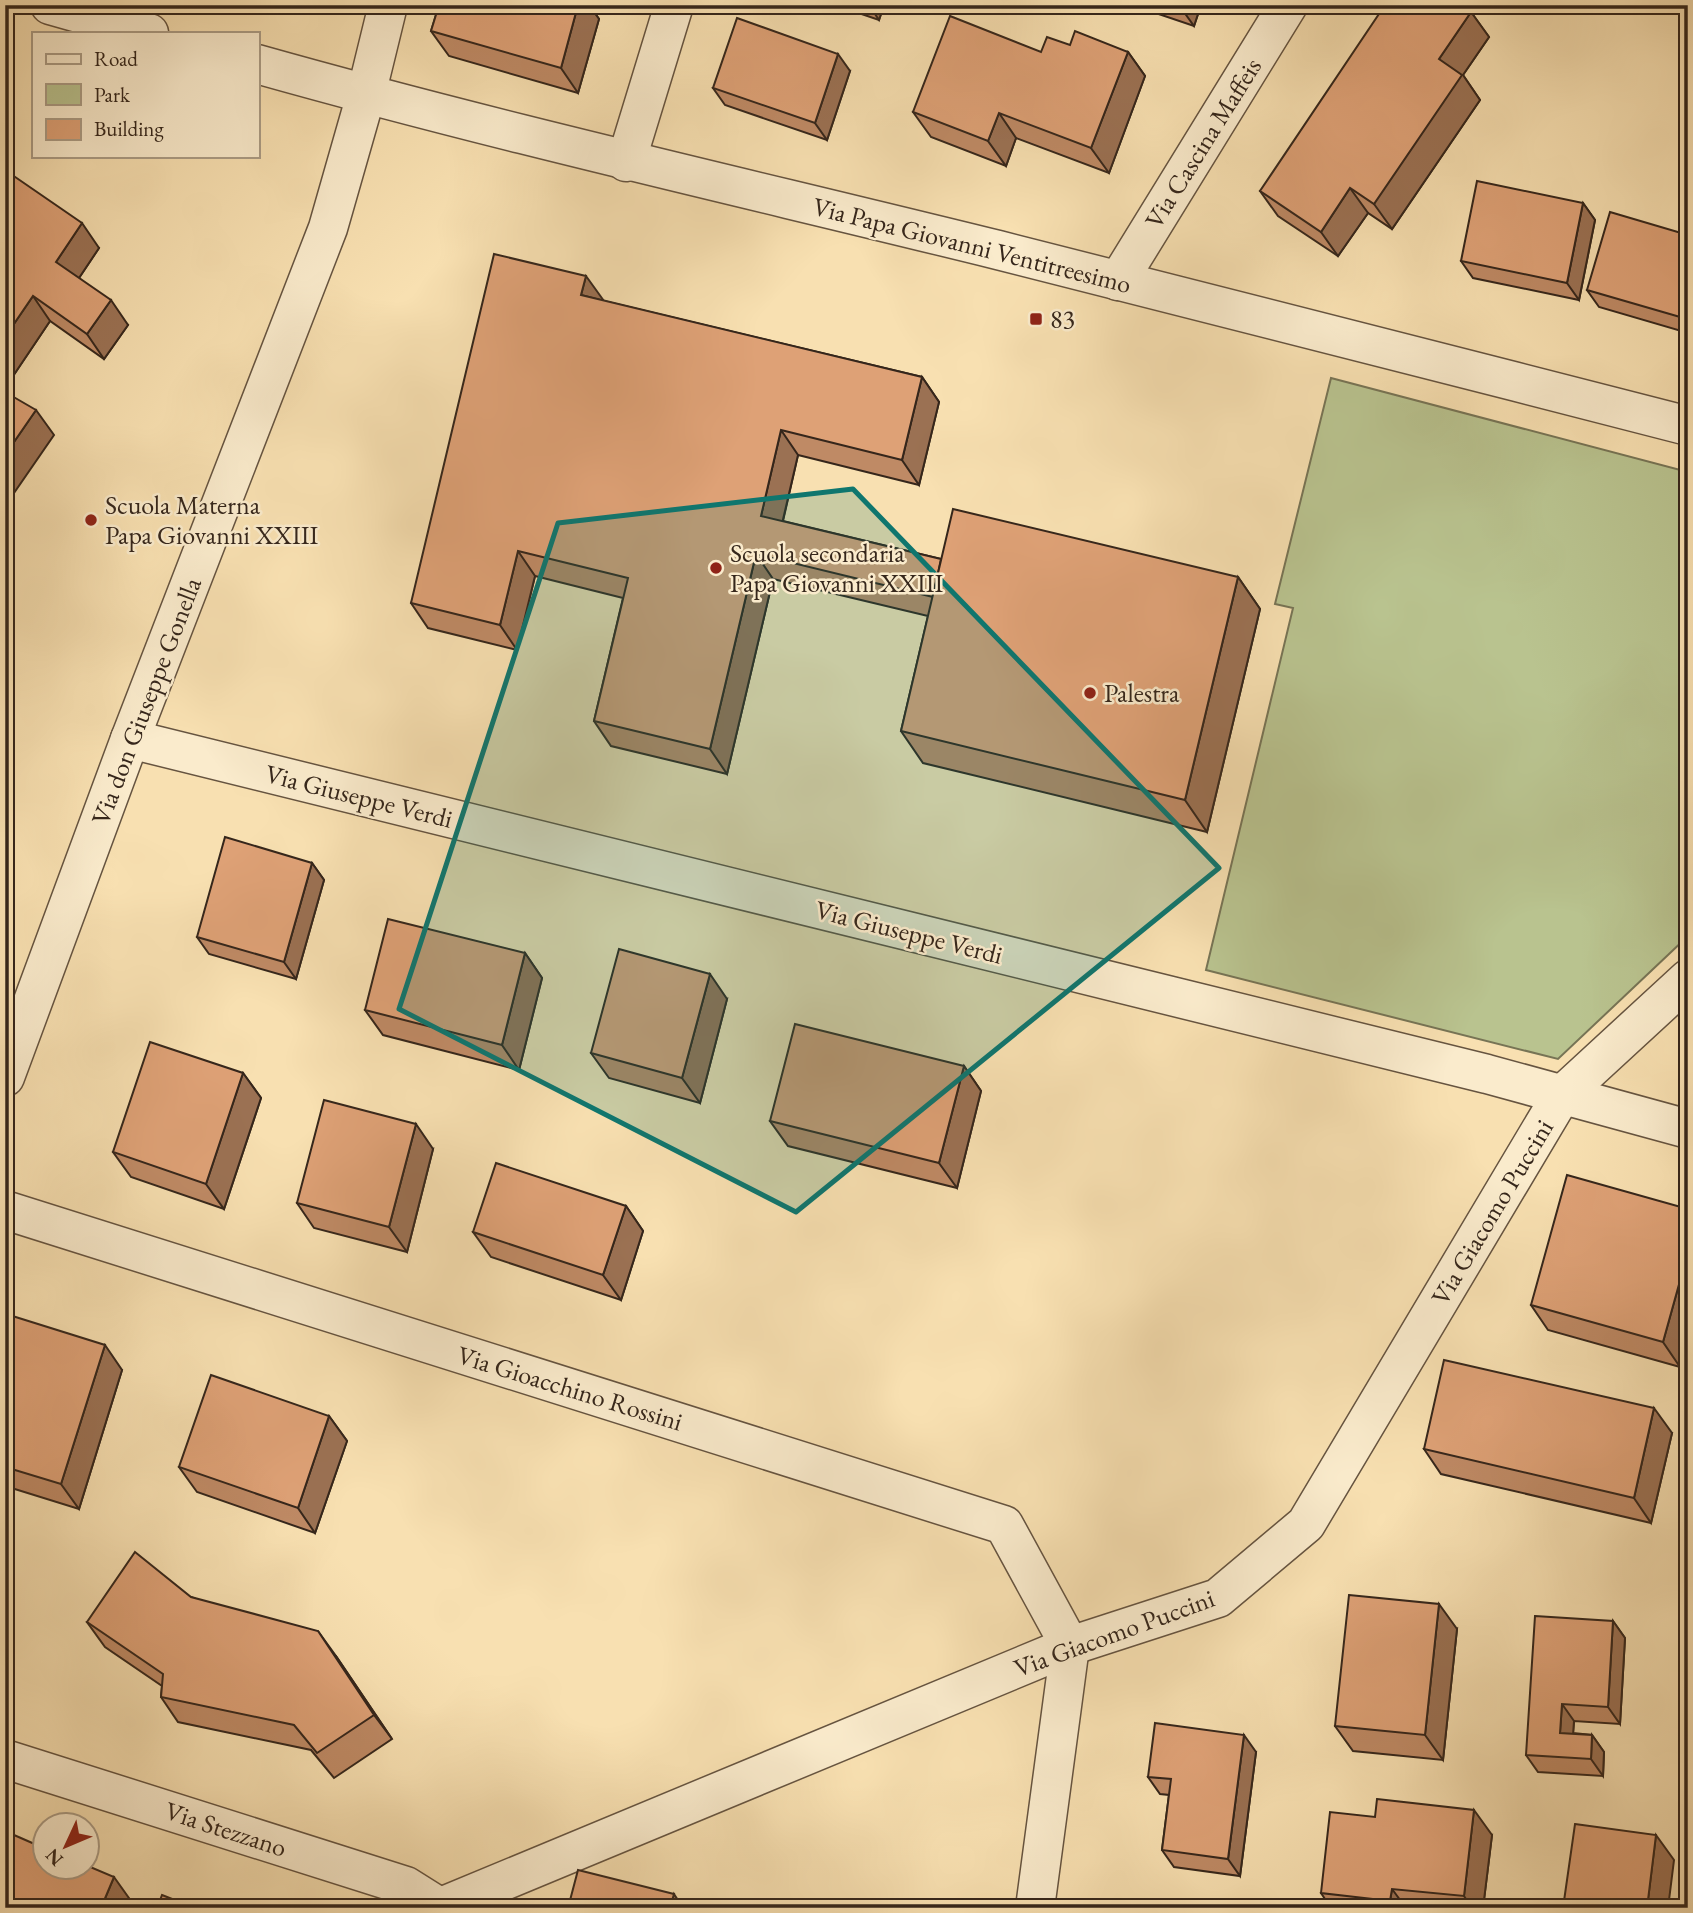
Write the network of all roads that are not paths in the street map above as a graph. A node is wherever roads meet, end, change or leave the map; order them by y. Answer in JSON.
{"nodes":[{"id":1,"x":50,"y":5,"type":"edge"},
{"id":2,"x":388,"y":5,"type":"edge"},
{"id":3,"x":674,"y":5,"type":"edge"},
{"id":4,"x":1288,"y":5,"type":"edge"},
{"id":5,"x":145,"y":32,"type":"edge"},
{"id":6,"x":259,"y":65,"type":"edge"},
{"id":7,"x":366,"y":95,"type":"junction"},
{"id":8,"x":626,"y":162,"type":"junction"},
{"id":9,"x":1118,"y":281,"type":"junction"},
{"id":10,"x":1688,"y":426,"type":"edge"},
{"id":11,"x":130,"y":739,"type":"junction"},
{"id":12,"x":1688,"y":979,"type":"edge"},
{"id":13,"x":5,"y":1077,"type":"edge"},
{"id":14,"x":1561,"y":1096,"type":"junction"},
{"id":15,"x":1688,"y":1129,"type":"edge"},
{"id":16,"x":5,"y":1210,"type":"edge"},
{"id":17,"x":1070,"y":1646,"type":"junction"},
{"id":18,"x":5,"y":1759,"type":"edge"},
{"id":19,"x":441,"y":1907,"type":"edge"},
{"id":20,"x":1035,"y":1908,"type":"edge"}],
"edges":[{"from":1,"to":5,"type":"street"},
{"from":2,"to":7,"type":"street","name":"Via don Giuseppe Gonella"},
{"from":3,"to":8,"type":"street"},
{"from":4,"to":9,"type":"street","name":"Via Cascina Maffeis"},
{"from":6,"to":7,"type":"street","name":"Via Papa Giovanni Ventitreesimo"},
{"from":7,"to":8,"type":"street","name":"Via Papa Giovanni Ventitreesimo"},
{"from":7,"to":11,"type":"street","name":"Via don Giuseppe Gonella"},
{"from":8,"to":9,"type":"street","name":"Via Papa Giovanni Ventitreesimo"},
{"from":9,"to":10,"type":"street","name":"Via Papa Giovanni Ventitreesimo"},
{"from":11,"to":13,"type":"street","name":"Via don Giuseppe Gonella"},
{"from":11,"to":14,"type":"street","name":"Via Giuseppe Verdi"},
{"from":12,"to":14,"type":"street","name":"Via Giacomo Puccini"},
{"from":14,"to":15,"type":"street","name":"Via Giuseppe Verdi"},
{"from":14,"to":17,"type":"street","name":"Via Giacomo Puccini"},
{"from":16,"to":17,"type":"street","name":"Via Gioacchino Rossini"},
{"from":17,"to":19,"type":"street","name":"Via Giacomo Puccini"},
{"from":17,"to":20,"type":"street"},
{"from":18,"to":19,"type":"street","name":"Via Stezzano"}]}
